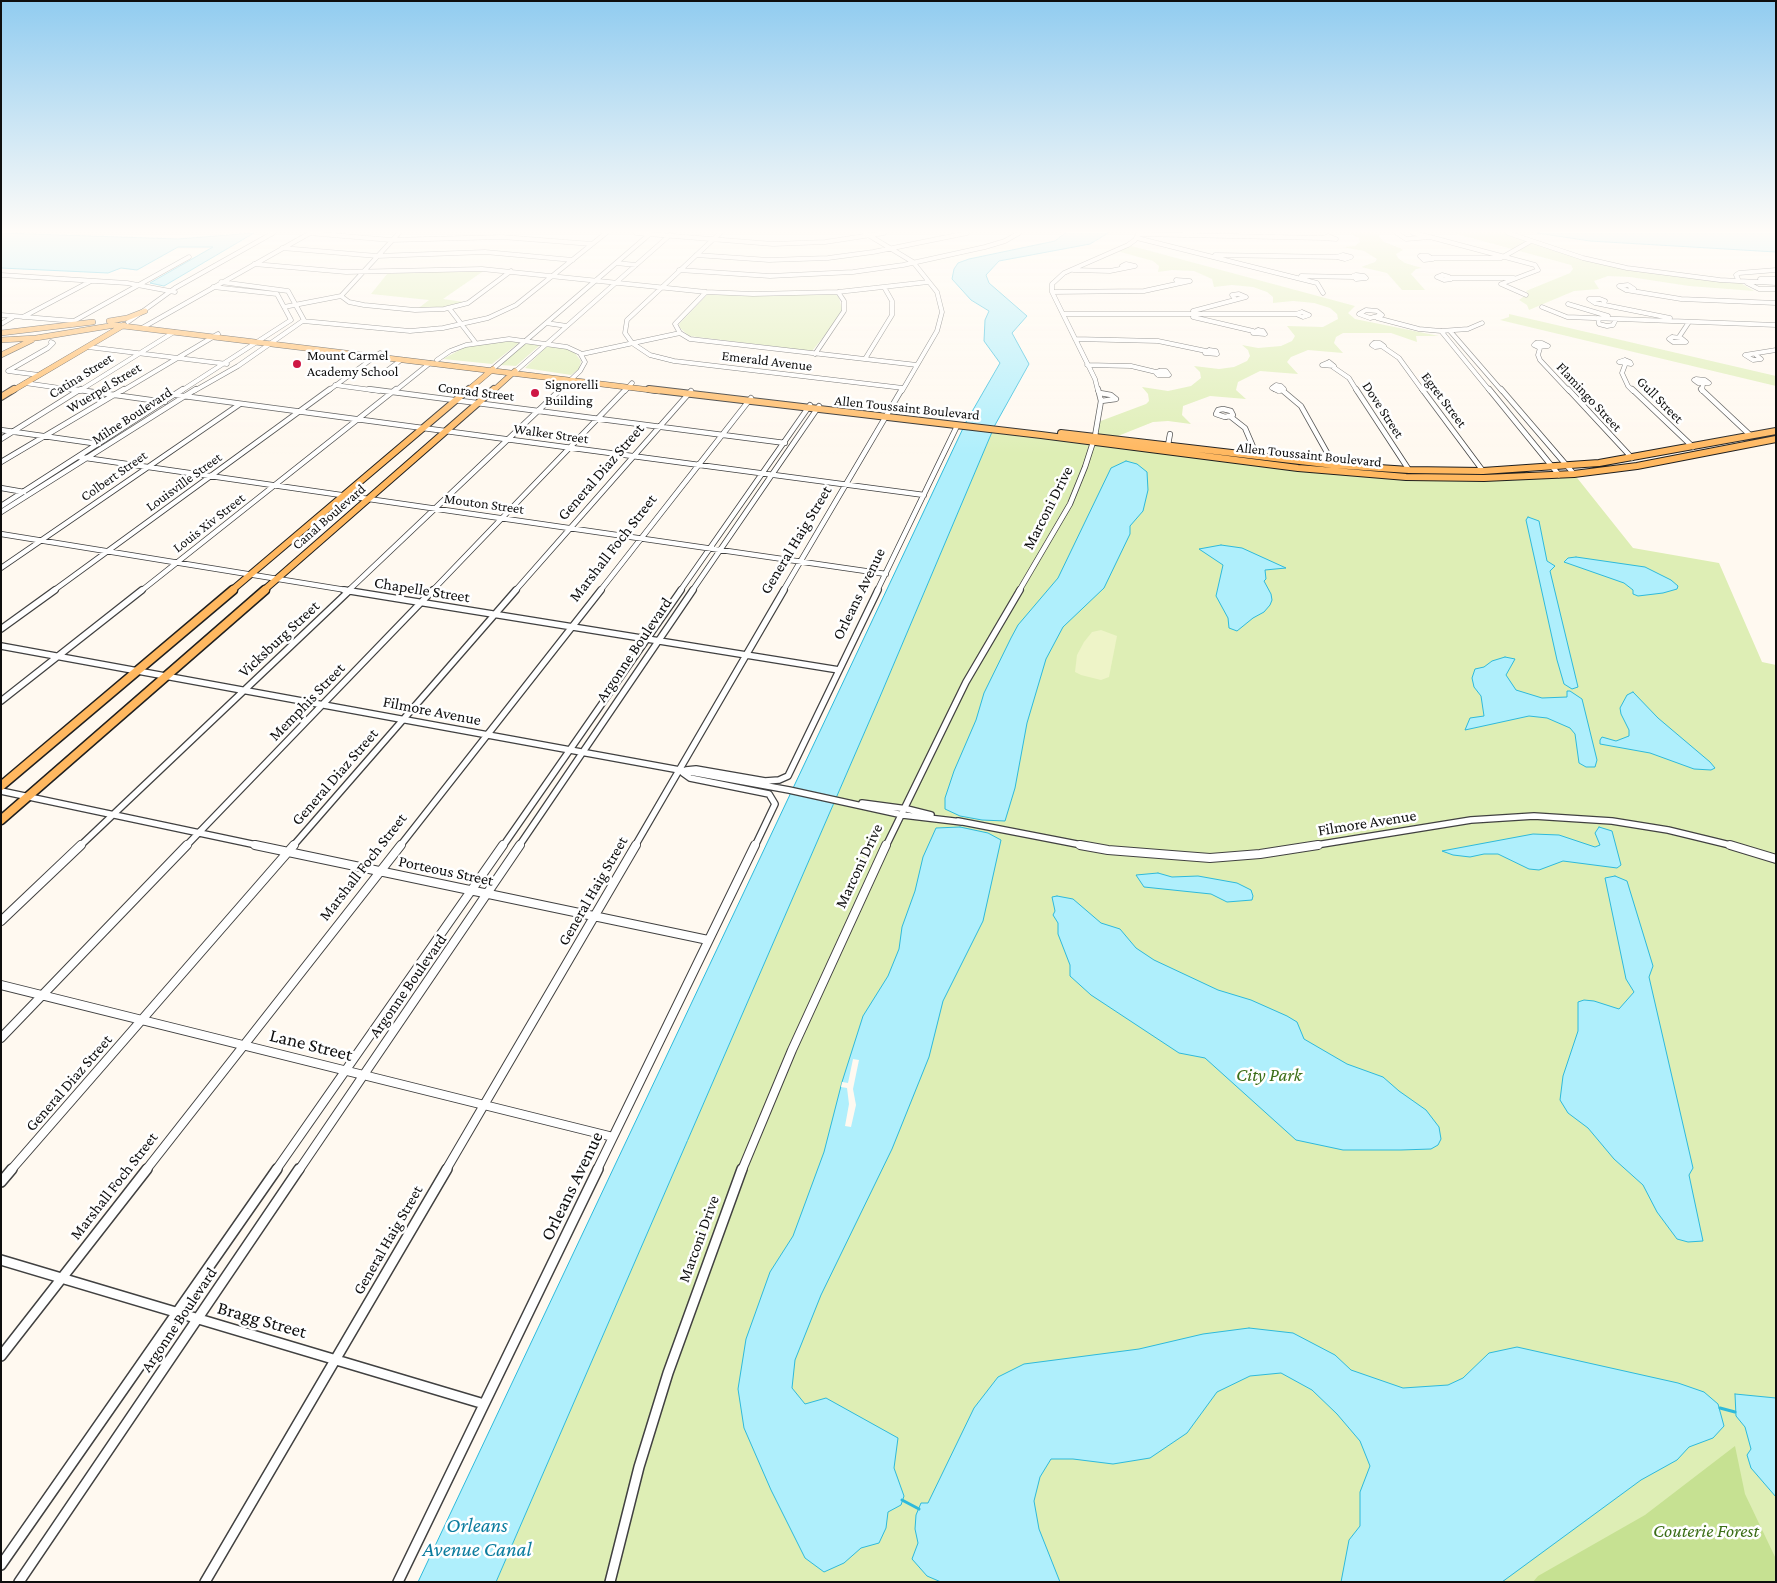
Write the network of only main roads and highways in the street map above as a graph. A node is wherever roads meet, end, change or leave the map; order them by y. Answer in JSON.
{"nodes":[{"id":1,"x":145,"y":311,"type":"road end"},
{"id":2,"x":108,"y":321,"type":"junction"},
{"id":3,"x":74,"y":322,"type":"road end"},
{"id":4,"x":93,"y":322,"type":"junction"},
{"id":5,"x":125,"y":324,"type":"junction"},
{"id":6,"x":67,"y":326,"type":"junction"},
{"id":7,"x":1,"y":333,"type":"edge"},
{"id":8,"x":36,"y":338,"type":"junction"},
{"id":9,"x":1,"y":340,"type":"edge"},
{"id":10,"x":273,"y":342,"type":"junction"},
{"id":11,"x":17,"y":347,"type":"junction"},
{"id":12,"x":1,"y":355,"type":"edge"},
{"id":13,"x":399,"y":358,"type":"junction"},
{"id":14,"x":460,"y":365,"type":"junction"},
{"id":15,"x":493,"y":369,"type":"junction"},
{"id":16,"x":515,"y":371,"type":"junction"},
{"id":17,"x":1,"y":397,"type":"edge"},
{"id":18,"x":1776,"y":431,"type":"edge"},
{"id":19,"x":1776,"y":439,"type":"edge"},
{"id":20,"x":1718,"y":442,"type":"junction"},
{"id":21,"x":1136,"y":445,"type":"junction"},
{"id":22,"x":1731,"y":448,"type":"junction"},
{"id":23,"x":1655,"y":454,"type":"junction"},
{"id":24,"x":1665,"y":461,"type":"junction"},
{"id":25,"x":1298,"y":464,"type":"junction"},
{"id":26,"x":1446,"y":471,"type":"junction"},
{"id":27,"x":1451,"y":478,"type":"junction"},
{"id":28,"x":1,"y":786,"type":"edge"},
{"id":29,"x":1,"y":820,"type":"edge"}],
"edges":[{"from":1,"to":2,"type":"main road"},
{"from":2,"to":4,"type":"main road","name":"Allen Toussaint Boulevard"},
{"from":2,"to":5,"type":"main road","name":"Allen Toussaint Boulevard"},
{"from":3,"to":4,"type":"main road"},
{"from":4,"to":6,"type":"main road","name":"Allen Toussaint Boulevard"},
{"from":5,"to":8,"type":"main road","name":"Allen Toussaint Boulevard"},
{"from":5,"to":10,"type":"main road","name":"Allen Toussaint Boulevard"},
{"from":5,"to":10,"type":"main road","name":"Allen Toussaint Boulevard"},
{"from":5,"to":17,"type":"main road"},
{"from":6,"to":7,"type":"main road"},
{"from":6,"to":8,"type":"main road","name":"Allen Toussaint Boulevard"},
{"from":8,"to":9,"type":"main road"},
{"from":8,"to":11,"type":"main road"},
{"from":9,"to":11,"type":"main road"},
{"from":10,"to":13,"type":"main road","name":"Allen Toussaint Boulevard"},
{"from":11,"to":12,"type":"main road"},
{"from":13,"to":14,"type":"main road","name":"Allen Toussaint Boulevard"},
{"from":13,"to":14,"type":"main road","name":"Allen Toussaint Boulevard"},
{"from":14,"to":15,"type":"main road","name":"Allen Toussaint Boulevard"},
{"from":15,"to":16,"type":"main road","name":"Allen Toussaint Boulevard"},
{"from":15,"to":28,"type":"main road","name":"Canal Boulevard"},
{"from":16,"to":21,"type":"main road","name":"Allen Toussaint Boulevard"},
{"from":16,"to":29,"type":"main road","name":"Canal Boulevard"},
{"from":18,"to":20,"type":"main road","name":"Allen Toussaint Boulevard"},
{"from":19,"to":22,"type":"main road","name":"Allen Toussaint Boulevard"},
{"from":20,"to":22,"type":"main road"},
{"from":20,"to":23,"type":"main road","name":"Allen Toussaint Boulevard"},
{"from":21,"to":25,"type":"main road","name":"Allen Toussaint Boulevard"},
{"from":21,"to":25,"type":"main road","name":"Allen Toussaint Boulevard"},
{"from":22,"to":24,"type":"main road","name":"Allen Toussaint Boulevard"},
{"from":23,"to":24,"type":"main road"},
{"from":23,"to":26,"type":"main road","name":"Allen Toussaint Boulevard"},
{"from":24,"to":27,"type":"main road","name":"Allen Toussaint Boulevard"},
{"from":25,"to":26,"type":"main road","name":"Allen Toussaint Boulevard"},
{"from":25,"to":27,"type":"main road","name":"Allen Toussaint Boulevard"},
{"from":26,"to":27,"type":"main road"}]}
